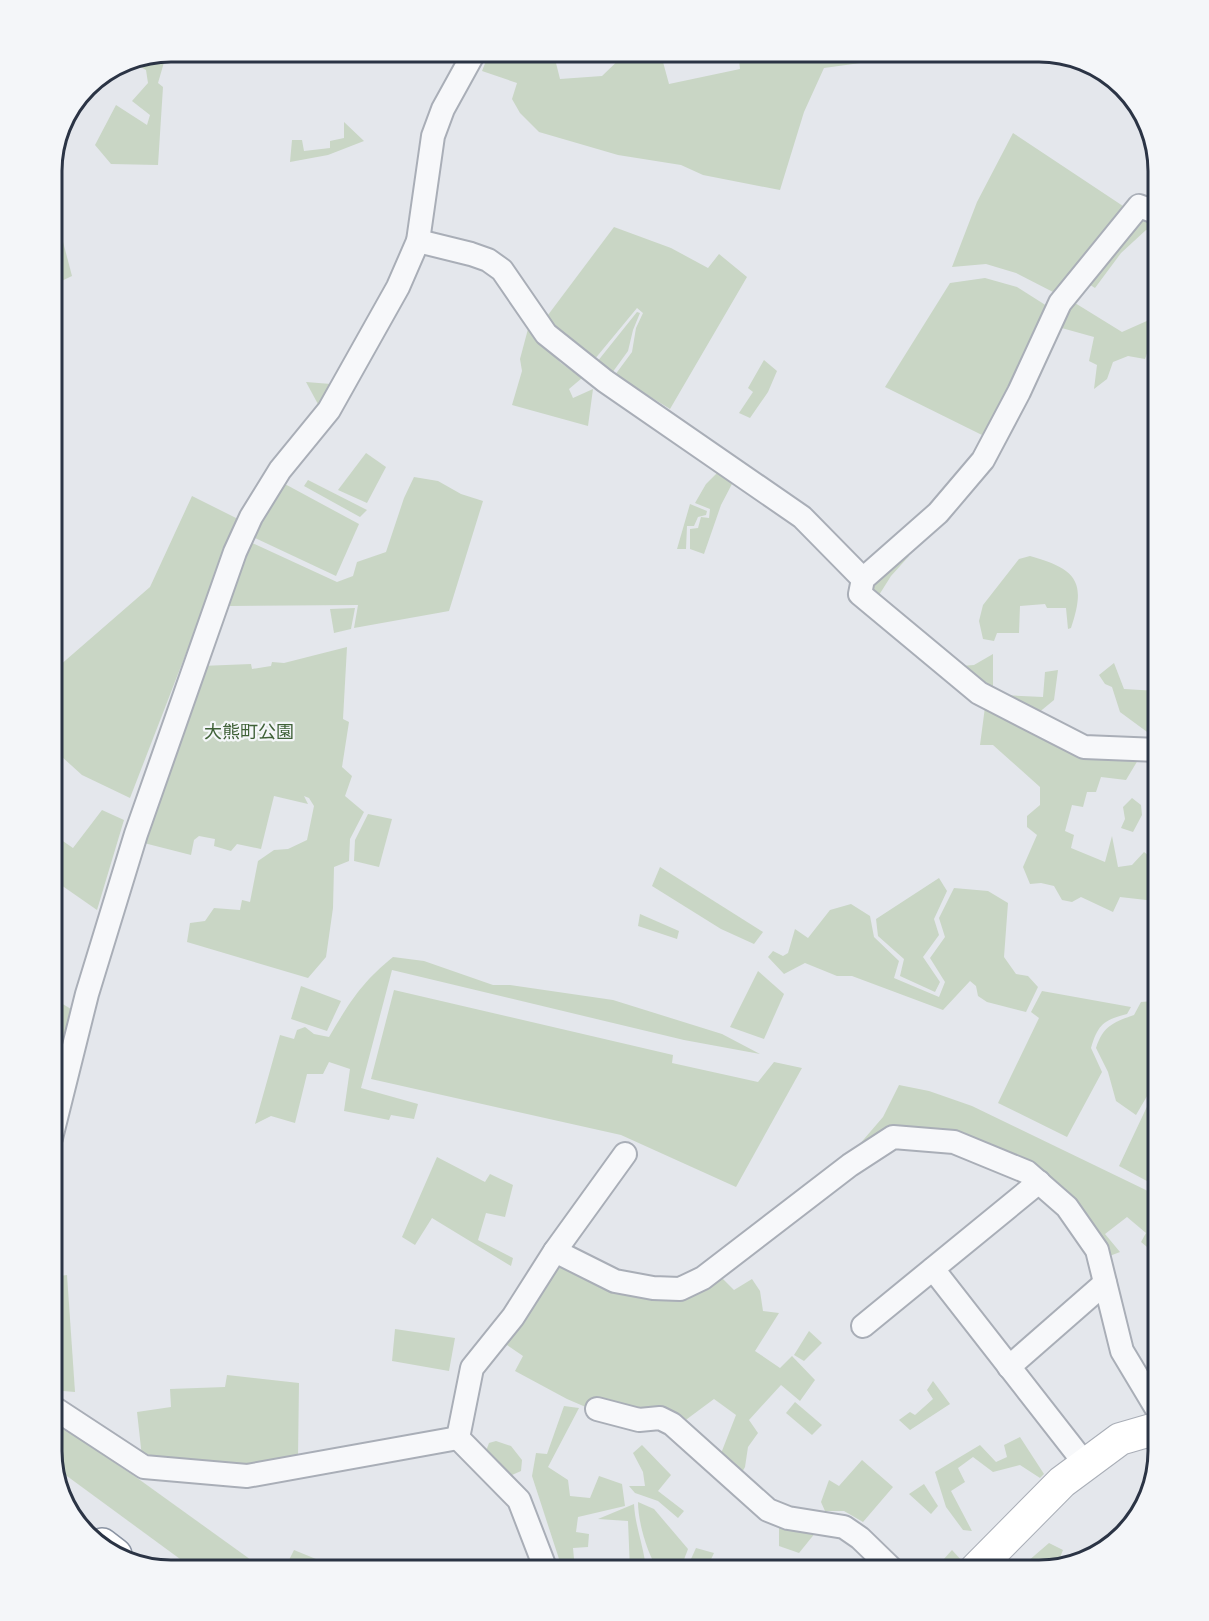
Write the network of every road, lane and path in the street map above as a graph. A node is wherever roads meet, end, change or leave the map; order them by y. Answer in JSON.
{"nodes":[{"id":1,"x":469,"y":62,"type":"edge"},
{"id":2,"x":1148,"y":209,"type":"edge"},
{"id":3,"x":418,"y":241,"type":"junction"},
{"id":4,"x":863,"y":579,"type":"junction"},
{"id":5,"x":1148,"y":750,"type":"edge"},
{"id":6,"x":62,"y":1094,"type":"edge"},
{"id":7,"x":625,"y":1154,"type":"dead end"},
{"id":8,"x":1039,"y":1182,"type":"junction"},
{"id":9,"x":555,"y":1251,"type":"junction"},
{"id":10,"x":933,"y":1269,"type":"junction"},
{"id":11,"x":1106,"y":1283,"type":"junction"},
{"id":12,"x":863,"y":1326,"type":"dead end"},
{"id":13,"x":1009,"y":1367,"type":"junction"},
{"id":14,"x":1148,"y":1394,"type":"edge"},
{"id":15,"x":597,"y":1409,"type":"dead end"},
{"id":16,"x":62,"y":1413,"type":"edge"},
{"id":17,"x":1148,"y":1431,"type":"edge"},
{"id":18,"x":458,"y":1438,"type":"junction"},
{"id":19,"x":1086,"y":1465,"type":"junction"},
{"id":20,"x":542,"y":1560,"type":"edge"},
{"id":21,"x":883,"y":1560,"type":"edge"},
{"id":22,"x":985,"y":1560,"type":"edge"}],
"edges":[{"from":1,"to":3,"type":"street"},
{"from":2,"to":4,"type":"street"},
{"from":3,"to":4,"type":"street"},
{"from":3,"to":6,"type":"street"},
{"from":4,"to":5,"type":"street"},
{"from":7,"to":9,"type":"street"},
{"from":8,"to":9,"type":"street"},
{"from":8,"to":10,"type":"street"},
{"from":8,"to":11,"type":"street"},
{"from":9,"to":18,"type":"street"},
{"from":10,"to":12,"type":"street"},
{"from":10,"to":13,"type":"street"},
{"from":11,"to":13,"type":"street"},
{"from":11,"to":14,"type":"street"},
{"from":13,"to":19,"type":"street"},
{"from":15,"to":21,"type":"street"},
{"from":16,"to":18,"type":"street"},
{"from":17,"to":19,"type":"street"},
{"from":18,"to":20,"type":"street"},
{"from":19,"to":22,"type":"street"}]}
